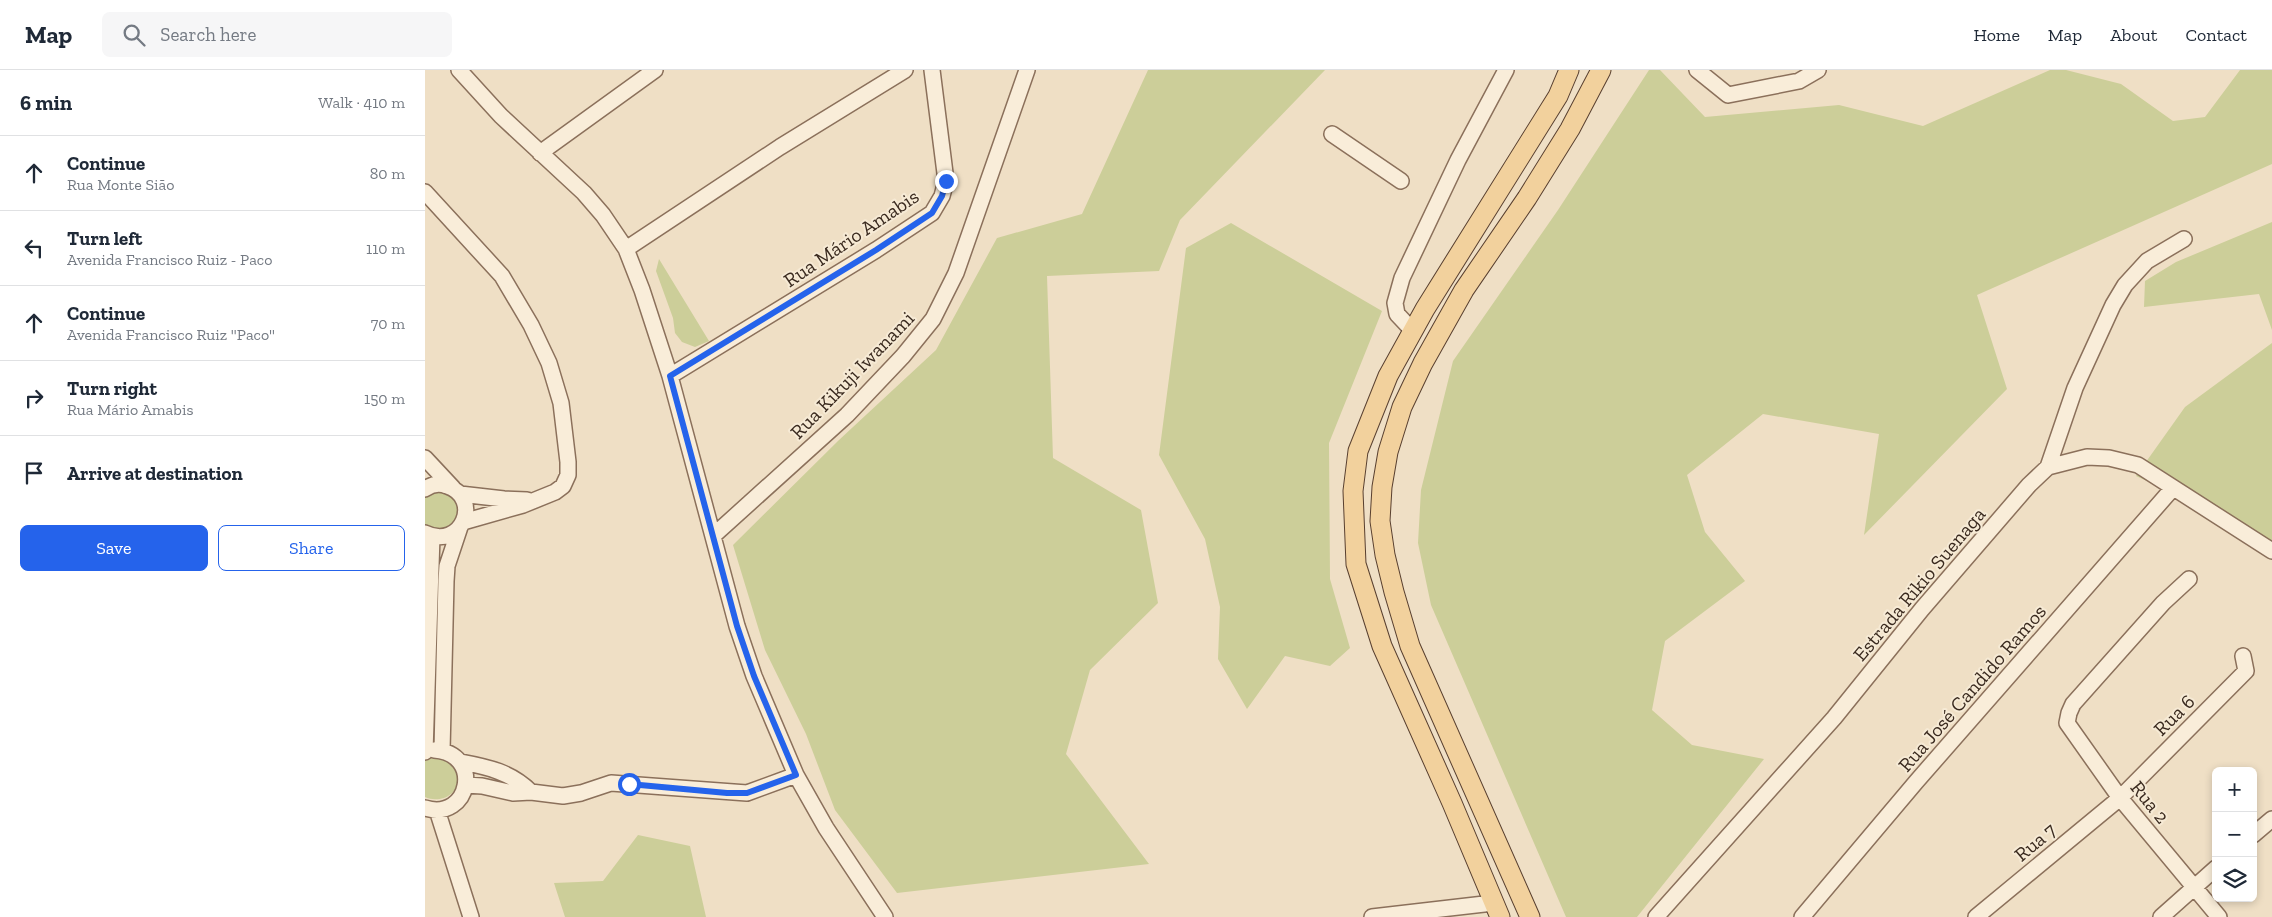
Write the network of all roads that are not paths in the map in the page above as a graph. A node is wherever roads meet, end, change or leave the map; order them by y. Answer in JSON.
{"nodes":[{"id":1,"x":459,"y":70,"type":"edge"},
{"id":2,"x":655,"y":70,"type":"edge"},
{"id":3,"x":905,"y":70,"type":"edge"},
{"id":4,"x":931,"y":70,"type":"edge"},
{"id":5,"x":1027,"y":70,"type":"edge"},
{"id":6,"x":1505,"y":70,"type":"edge"},
{"id":7,"x":1569,"y":70,"type":"edge"},
{"id":8,"x":1601,"y":70,"type":"edge"},
{"id":9,"x":1697,"y":70,"type":"edge"},
{"id":10,"x":1818,"y":70,"type":"edge"},
{"id":11,"x":1332,"y":134,"type":"dead end"},
{"id":12,"x":540,"y":153,"type":"junction"},
{"id":13,"x":1401,"y":181,"type":"dead end"},
{"id":14,"x":425,"y":192,"type":"edge"},
{"id":15,"x":2184,"y":239,"type":"dead end"},
{"id":16,"x":626,"y":249,"type":"junction"},
{"id":17,"x":1413,"y":331,"type":"junction"},
{"id":18,"x":670,"y":376,"type":"junction"},
{"id":19,"x":425,"y":458,"type":"edge"},
{"id":20,"x":2048,"y":467,"type":"junction"},
{"id":21,"x":2173,"y":488,"type":"junction"},
{"id":22,"x":425,"y":489,"type":"edge"},
{"id":23,"x":457,"y":491,"type":"junction"},
{"id":24,"x":538,"y":499,"type":"junction"},
{"id":25,"x":462,"y":524,"type":"junction"},
{"id":26,"x":429,"y":535,"type":"edge"},
{"id":27,"x":713,"y":536,"type":"junction"},
{"id":28,"x":2272,"y":551,"type":"edge"},
{"id":29,"x":2189,"y":579,"type":"dead end"},
{"id":30,"x":2243,"y":656,"type":"dead end"},
{"id":31,"x":442,"y":751,"type":"junction"},
{"id":32,"x":425,"y":752,"type":"edge"},
{"id":33,"x":461,"y":762,"type":"junction"},
{"id":34,"x":796,"y":775,"type":"junction"},
{"id":35,"x":466,"y":785,"type":"junction"},
{"id":36,"x":531,"y":792,"type":"junction"},
{"id":37,"x":2120,"y":798,"type":"junction"},
{"id":38,"x":431,"y":809,"type":"edge"},
{"id":39,"x":2272,"y":819,"type":"edge"},
{"id":40,"x":2257,"y":832,"type":"edge"},
{"id":41,"x":2212,"y":871,"type":"edge"},
{"id":42,"x":2195,"y":886,"type":"junction"},
{"id":43,"x":1497,"y":910,"type":"edge"},
{"id":44,"x":471,"y":917,"type":"edge"},
{"id":45,"x":885,"y":917,"type":"edge"},
{"id":46,"x":1372,"y":917,"type":"edge"},
{"id":47,"x":1530,"y":917,"type":"edge"},
{"id":48,"x":1657,"y":917,"type":"edge"},
{"id":49,"x":1803,"y":917,"type":"edge"},
{"id":50,"x":1976,"y":917,"type":"edge"},
{"id":51,"x":2161,"y":917,"type":"edge"},
{"id":52,"x":2219,"y":917,"type":"edge"}],
"edges":[{"from":1,"to":12,"type":"street"},
{"from":2,"to":12,"type":"street"},
{"from":3,"to":16,"type":"street"},
{"from":4,"to":18,"type":"street","name":"Rua Mário Amabis"},
{"from":5,"to":27,"type":"street","name":"Rua Kikuji Iwanami"},
{"from":6,"to":17,"type":"street"},
{"from":7,"to":17,"type":"main road"},
{"from":8,"to":47,"type":"main road"},
{"from":9,"to":10,"type":"street"},
{"from":11,"to":13,"type":"street"},
{"from":12,"to":16,"type":"street"},
{"from":14,"to":24,"type":"street"},
{"from":15,"to":20,"type":"street"},
{"from":16,"to":18,"type":"street"},
{"from":17,"to":43,"type":"main road"},
{"from":18,"to":27,"type":"street"},
{"from":19,"to":23,"type":"street"},
{"from":20,"to":21,"type":"street","name":"Estrada Rikio Suenaga"},
{"from":20,"to":48,"type":"street","name":"Estrada Rikio Suenaga"},
{"from":21,"to":28,"type":"street","name":"Estrada Rikio Suenaga"},
{"from":21,"to":49,"type":"street","name":"Rua José Candido Ramos"},
{"from":22,"to":23,"type":"street"},
{"from":23,"to":24,"type":"street"},
{"from":23,"to":25,"type":"street"},
{"from":24,"to":25,"type":"street"},
{"from":25,"to":26,"type":"street"},
{"from":25,"to":31,"type":"street"},
{"from":26,"to":32,"type":"street"},
{"from":27,"to":34,"type":"street"},
{"from":29,"to":37,"type":"street","name":"Rua 2"},
{"from":30,"to":37,"type":"street","name":"Rua 6"},
{"from":31,"to":32,"type":"street"},
{"from":31,"to":33,"type":"street"},
{"from":33,"to":35,"type":"street"},
{"from":33,"to":36,"type":"street"},
{"from":34,"to":36,"type":"street"},
{"from":34,"to":45,"type":"street"},
{"from":35,"to":36,"type":"street"},
{"from":35,"to":38,"type":"street"},
{"from":37,"to":42,"type":"street","name":"Rua 2"},
{"from":37,"to":50,"type":"street","name":"Rua 7"},
{"from":38,"to":44,"type":"street"},
{"from":39,"to":40,"type":"street"},
{"from":41,"to":42,"type":"street"},
{"from":42,"to":51,"type":"street"},
{"from":42,"to":52,"type":"street","name":"Rua 2"},
{"from":43,"to":46,"type":"street"}]}
